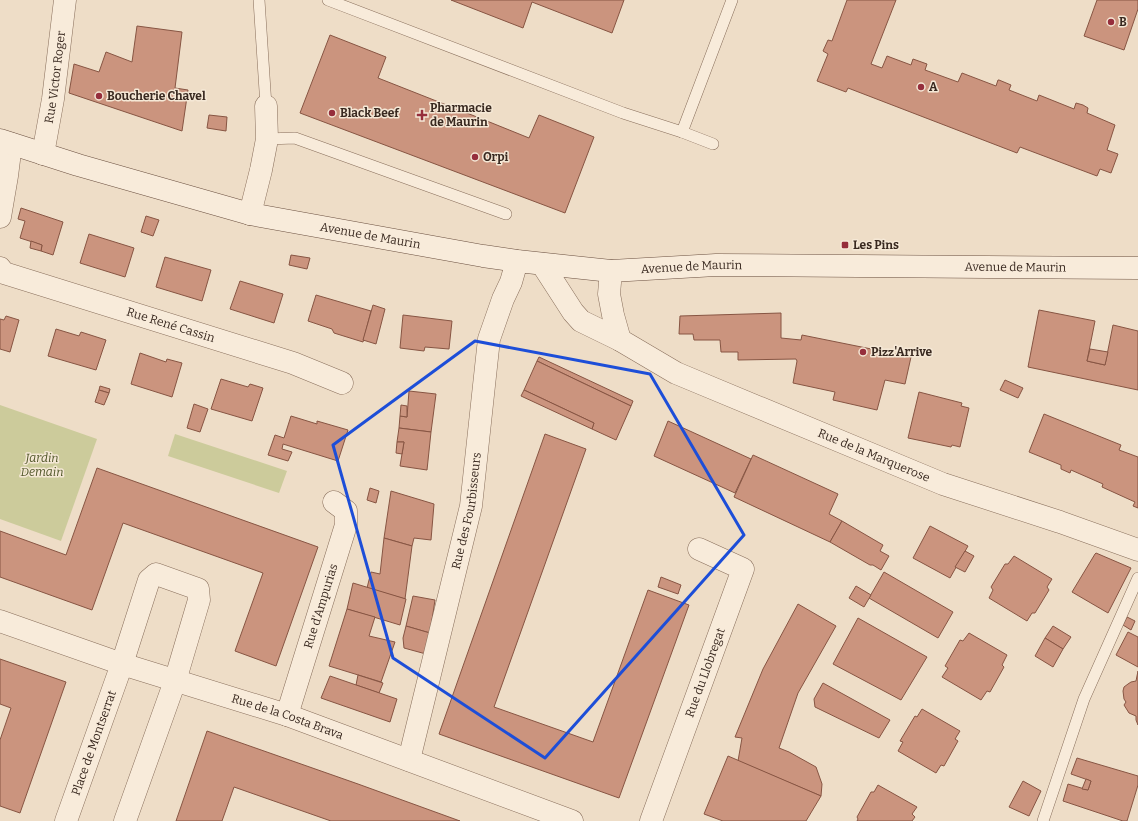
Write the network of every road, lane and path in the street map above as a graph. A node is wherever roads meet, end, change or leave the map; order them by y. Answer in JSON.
{"nodes":[{"id":1,"x":65,"y":0,"type":"edge"},
{"id":2,"x":259,"y":0,"type":"edge"},
{"id":3,"x":328,"y":0,"type":"edge"},
{"id":4,"x":732,"y":0,"type":"edge"},
{"id":5,"x":266,"y":106,"type":"joint"},
{"id":6,"x":682,"y":132,"type":"junction"},
{"id":7,"x":267,"y":139,"type":"junction"},
{"id":8,"x":5,"y":142,"type":"edge"},
{"id":9,"x":714,"y":144,"type":"dead end"},
{"id":10,"x":43,"y":154,"type":"junction"},
{"id":11,"x":250,"y":214,"type":"junction"},
{"id":12,"x":506,"y":214,"type":"dead end"},
{"id":13,"x":0,"y":217,"type":"edge"},
{"id":14,"x":517,"y":261,"type":"junction"},
{"id":15,"x":542,"y":264,"type":"junction"},
{"id":16,"x":0,"y":268,"type":"edge"},
{"id":17,"x":1138,"y":268,"type":"edge"},
{"id":18,"x":611,"y":271,"type":"junction"},
{"id":19,"x":620,"y":340,"type":"junction"},
{"id":20,"x":342,"y":383,"type":"dead end"},
{"id":21,"x":334,"y":502,"type":"dead end"},
{"id":22,"x":699,"y":550,"type":"dead end"},
{"id":23,"x":1138,"y":550,"type":"edge"},
{"id":24,"x":1138,"y":578,"type":"edge"},
{"id":25,"x":0,"y":621,"type":"edge"},
{"id":26,"x":122,"y":664,"type":"junction"},
{"id":27,"x":175,"y":681,"type":"junction"},
{"id":28,"x":287,"y":715,"type":"junction"},
{"id":29,"x":409,"y":760,"type":"junction"},
{"id":30,"x":66,"y":821,"type":"edge"},
{"id":31,"x":125,"y":821,"type":"edge"},
{"id":32,"x":572,"y":821,"type":"edge"},
{"id":33,"x":652,"y":821,"type":"edge"},
{"id":34,"x":1043,"y":821,"type":"edge"}],
"edges":[{"from":1,"to":10,"type":"street","name":"Rue Victor Roger"},
{"from":2,"to":5,"type":"lane"},
{"from":3,"to":6,"type":"lane"},
{"from":4,"to":6,"type":"lane"},
{"from":5,"to":7,"type":"street"},
{"from":6,"to":9,"type":"lane"},
{"from":7,"to":11,"type":"street"},
{"from":7,"to":12,"type":"lane"},
{"from":8,"to":10,"type":"street","name":"Avenue de Maurin"},
{"from":8,"to":13,"type":"street"},
{"from":10,"to":11,"type":"street","name":"Avenue de Maurin"},
{"from":11,"to":14,"type":"street","name":"Avenue de Maurin"},
{"from":14,"to":15,"type":"street","name":"Avenue de Maurin"},
{"from":14,"to":29,"type":"street","name":"Rue des Fourbisseurs"},
{"from":15,"to":18,"type":"street","name":"Avenue de Maurin"},
{"from":15,"to":19,"type":"street","name":"Rue de la Marquerose"},
{"from":16,"to":20,"type":"street","name":"Rue René Cassin"},
{"from":17,"to":18,"type":"street","name":"Avenue de Maurin"},
{"from":18,"to":19,"type":"street"},
{"from":19,"to":23,"type":"street","name":"Rue de la Marquerose"},
{"from":21,"to":28,"type":"street","name":"Rue d'Ampurias"},
{"from":22,"to":33,"type":"street","name":"Rue du Llobregat"},
{"from":24,"to":34,"type":"lane"},
{"from":25,"to":26,"type":"street","name":"Rue de la Costa Brava"},
{"from":26,"to":27,"type":"street","name":"Rue de la Costa Brava"},
{"from":26,"to":27,"type":"street","name":"Place de Montserrat"},
{"from":26,"to":30,"type":"street","name":"Place de Montserrat"},
{"from":27,"to":28,"type":"street","name":"Rue de la Costa Brava"},
{"from":27,"to":31,"type":"street"},
{"from":28,"to":29,"type":"street","name":"Rue de la Costa Brava"},
{"from":29,"to":32,"type":"street","name":"Rue de la Costa Brava"}]}
